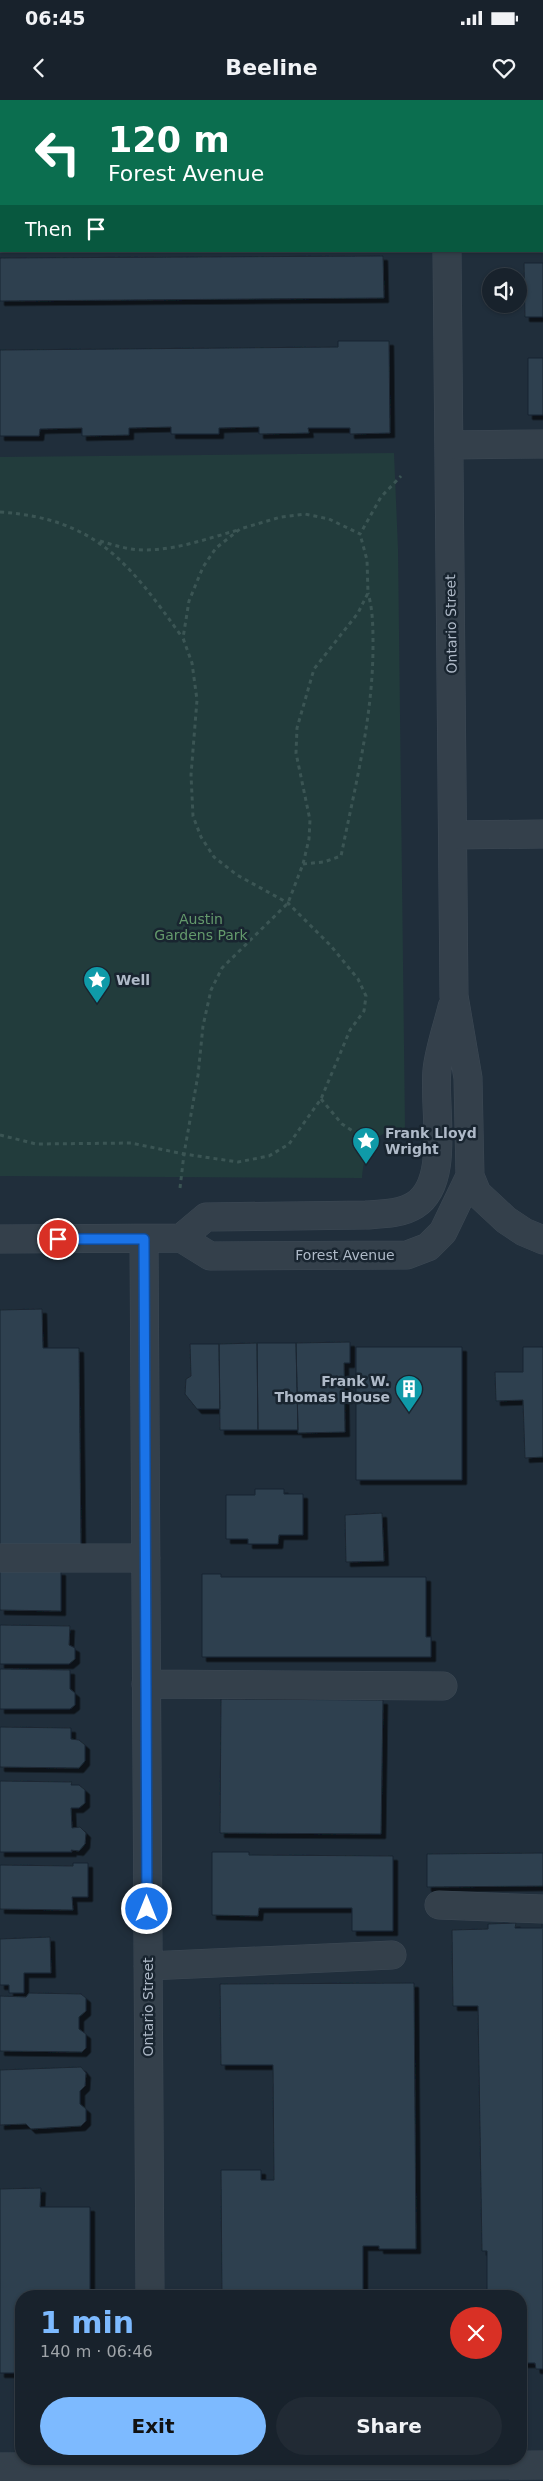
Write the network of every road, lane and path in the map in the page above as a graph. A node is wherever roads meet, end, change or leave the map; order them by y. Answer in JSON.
{"nodes":[{"id":1,"x":447,"y":252,"type":"edge"},
{"id":2,"x":449,"y":444,"type":"junction"},
{"id":3,"x":543,"y":444,"type":"edge"},
{"id":4,"x":401,"y":476,"type":"dead end"},
{"id":5,"x":0,"y":512,"type":"edge"},
{"id":6,"x":240,"y":529,"type":"junction"},
{"id":7,"x":360,"y":534,"type":"junction"},
{"id":8,"x":100,"y":541,"type":"junction"},
{"id":9,"x":368,"y":593,"type":"junction"},
{"id":10,"x":183,"y":638,"type":"junction"},
{"id":11,"x":543,"y":834,"type":"edge"},
{"id":12,"x":453,"y":835,"type":"junction"},
{"id":13,"x":303,"y":864,"type":"junction"},
{"id":14,"x":288,"y":903,"type":"junction"},
{"id":15,"x":454,"y":996,"type":"junction"},
{"id":16,"x":321,"y":1099,"type":"junction"},
{"id":17,"x":0,"y":1135,"type":"edge"},
{"id":18,"x":373,"y":1144,"type":"dead end"},
{"id":19,"x":184,"y":1154,"type":"junction"},
{"id":20,"x":469,"y":1164,"type":"junction"},
{"id":21,"x":180,"y":1188,"type":"dead end"},
{"id":22,"x":347,"y":1215,"type":"junction"},
{"id":23,"x":181,"y":1238,"type":"junction"},
{"id":24,"x":0,"y":1239,"type":"edge"},
{"id":25,"x":144,"y":1239,"type":"junction"},
{"id":26,"x":543,"y":1240,"type":"edge"},
{"id":27,"x":347,"y":1254,"type":"junction"},
{"id":28,"x":0,"y":1558,"type":"edge"},
{"id":29,"x":146,"y":1558,"type":"junction"},
{"id":30,"x":146,"y":1684,"type":"junction"},
{"id":31,"x":443,"y":1686,"type":"dead end"},
{"id":32,"x":438,"y":1905,"type":"dead end"},
{"id":33,"x":543,"y":1909,"type":"edge"},
{"id":34,"x":392,"y":1955,"type":"dead end"},
{"id":35,"x":148,"y":1966,"type":"junction"},
{"id":36,"x":150,"y":2290,"type":"edge"},
{"id":37,"x":543,"y":2465,"type":"edge"},
{"id":38,"x":0,"y":2467,"type":"edge"},
{"id":39,"x":151,"y":2469,"type":"edge"},
{"id":40,"x":373,"y":2473,"type":"edge"}],
"edges":[{"from":1,"to":2,"type":"street","name":"Ontario Street"},
{"from":2,"to":3,"type":"street"},
{"from":2,"to":12,"type":"street","name":"Ontario Street"},
{"from":4,"to":7,"type":"path"},
{"from":5,"to":8,"type":"path"},
{"from":6,"to":7,"type":"path"},
{"from":6,"to":8,"type":"path"},
{"from":6,"to":10,"type":"path"},
{"from":7,"to":9,"type":"path"},
{"from":8,"to":10,"type":"path"},
{"from":9,"to":13,"type":"path"},
{"from":9,"to":13,"type":"path"},
{"from":10,"to":14,"type":"path"},
{"from":11,"to":12,"type":"street"},
{"from":12,"to":15,"type":"street","name":"Ontario Street"},
{"from":13,"to":14,"type":"path"},
{"from":14,"to":16,"type":"path"},
{"from":14,"to":19,"type":"path"},
{"from":15,"to":20,"type":"street","name":"Ontario Street"},
{"from":15,"to":22,"type":"street","name":"Ontario Street"},
{"from":16,"to":18,"type":"path"},
{"from":16,"to":19,"type":"path"},
{"from":17,"to":19,"type":"path"},
{"from":19,"to":21,"type":"path"},
{"from":20,"to":26,"type":"street"},
{"from":20,"to":27,"type":"street","name":"Forest Avenue"},
{"from":22,"to":23,"type":"street"},
{"from":22,"to":27,"type":"street"},
{"from":23,"to":25,"type":"street"},
{"from":23,"to":27,"type":"street","name":"Forest Avenue"},
{"from":24,"to":25,"type":"street"},
{"from":25,"to":29,"type":"street","name":"Ontario Street"},
{"from":28,"to":29,"type":"street"},
{"from":29,"to":30,"type":"street","name":"Ontario Street"},
{"from":30,"to":31,"type":"street"},
{"from":30,"to":35,"type":"street","name":"Ontario Street"},
{"from":32,"to":33,"type":"street"},
{"from":34,"to":35,"type":"street"},
{"from":35,"to":36,"type":"street","name":"Ontario Street"},
{"from":37,"to":40,"type":"street"},
{"from":38,"to":39,"type":"street"},
{"from":39,"to":40,"type":"street"}]}
